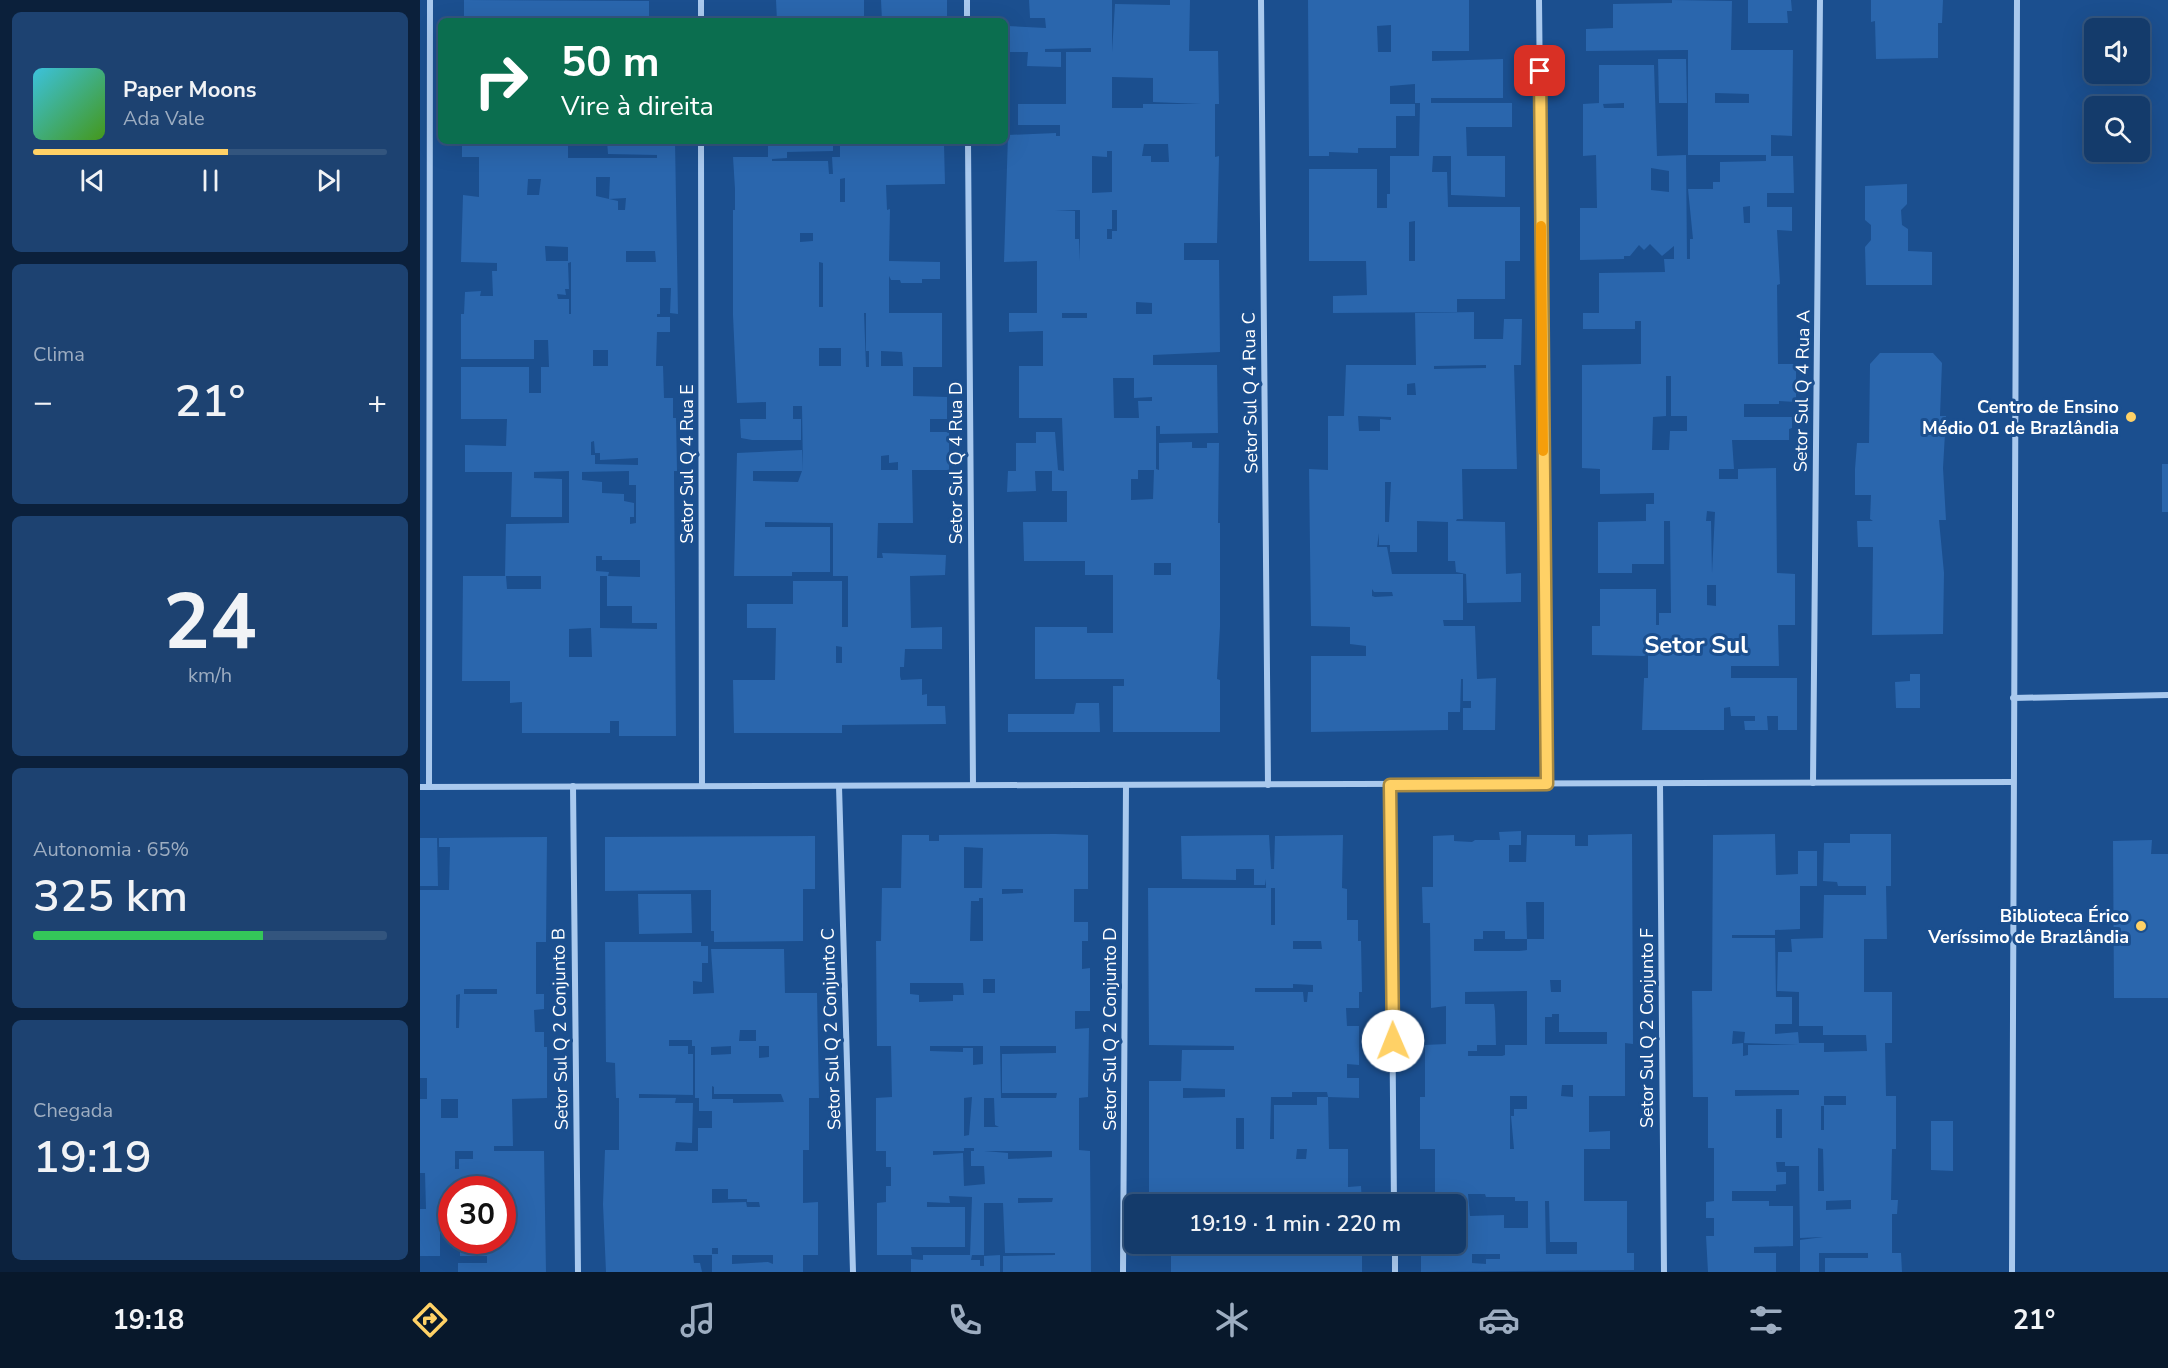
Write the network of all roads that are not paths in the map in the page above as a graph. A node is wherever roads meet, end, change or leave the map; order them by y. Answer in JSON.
{"nodes":[{"id":1,"x":430,"y":0,"type":"edge"},
{"id":2,"x":701,"y":0,"type":"edge"},
{"id":3,"x":967,"y":0,"type":"edge"},
{"id":4,"x":1262,"y":0,"type":"edge"},
{"id":5,"x":1539,"y":0,"type":"edge"},
{"id":6,"x":1820,"y":0,"type":"edge"},
{"id":7,"x":2017,"y":0,"type":"edge"},
{"id":8,"x":701,"y":18,"type":"edge"},
{"id":9,"x":967,"y":18,"type":"edge"},
{"id":10,"x":701,"y":144,"type":"edge"},
{"id":11,"x":968,"y":144,"type":"edge"},
{"id":12,"x":2168,"y":695,"type":"edge"},
{"id":13,"x":2013,"y":698,"type":"junction"},
{"id":14,"x":2013,"y":782,"type":"junction"},
{"id":15,"x":1813,"y":783,"type":"junction"},
{"id":16,"x":1547,"y":784,"type":"junction"},
{"id":17,"x":1660,"y":784,"type":"junction"},
{"id":18,"x":973,"y":785,"type":"junction"},
{"id":19,"x":1126,"y":785,"type":"junction"},
{"id":20,"x":1268,"y":785,"type":"junction"},
{"id":21,"x":1390,"y":785,"type":"junction"},
{"id":22,"x":573,"y":786,"type":"junction"},
{"id":23,"x":702,"y":786,"type":"junction"},
{"id":24,"x":839,"y":786,"type":"junction"},
{"id":25,"x":420,"y":787,"type":"edge"},
{"id":26,"x":429,"y":787,"type":"junction"},
{"id":27,"x":1395,"y":1194,"type":"edge"},
{"id":28,"x":1395,"y":1254,"type":"edge"},
{"id":29,"x":578,"y":1272,"type":"edge"},
{"id":30,"x":853,"y":1272,"type":"edge"},
{"id":31,"x":1123,"y":1272,"type":"edge"},
{"id":32,"x":1395,"y":1272,"type":"edge"},
{"id":33,"x":1664,"y":1272,"type":"edge"},
{"id":34,"x":2012,"y":1272,"type":"edge"}],
"edges":[{"from":1,"to":26,"type":"street"},
{"from":2,"to":8,"type":"street"},
{"from":3,"to":9,"type":"street"},
{"from":4,"to":20,"type":"street","name":"Setor Sul Q 4 Rua C"},
{"from":5,"to":16,"type":"street"},
{"from":6,"to":15,"type":"street","name":"Setor Sul Q 4 Rua A"},
{"from":7,"to":13,"type":"street"},
{"from":10,"to":23,"type":"street","name":"Setor Sul Q 4 Rua E"},
{"from":11,"to":18,"type":"street","name":"Setor Sul Q 4 Rua D"},
{"from":12,"to":13,"type":"street"},
{"from":13,"to":14,"type":"street"},
{"from":14,"to":15,"type":"street"},
{"from":14,"to":34,"type":"street"},
{"from":15,"to":17,"type":"street"},
{"from":16,"to":17,"type":"street"},
{"from":16,"to":21,"type":"street"},
{"from":17,"to":33,"type":"street","name":"Setor Sul Q 2 Conjunto F"},
{"from":18,"to":19,"type":"street"},
{"from":18,"to":24,"type":"street"},
{"from":19,"to":20,"type":"street"},
{"from":19,"to":31,"type":"street","name":"Setor Sul Q 2 Conjunto D"},
{"from":20,"to":21,"type":"street"},
{"from":21,"to":27,"type":"street"},
{"from":22,"to":23,"type":"street"},
{"from":22,"to":26,"type":"street"},
{"from":22,"to":29,"type":"street","name":"Setor Sul Q 2 Conjunto B"},
{"from":23,"to":24,"type":"street"},
{"from":24,"to":30,"type":"street","name":"Setor Sul Q 2 Conjunto C"},
{"from":25,"to":26,"type":"street"},
{"from":28,"to":32,"type":"street"}]}
